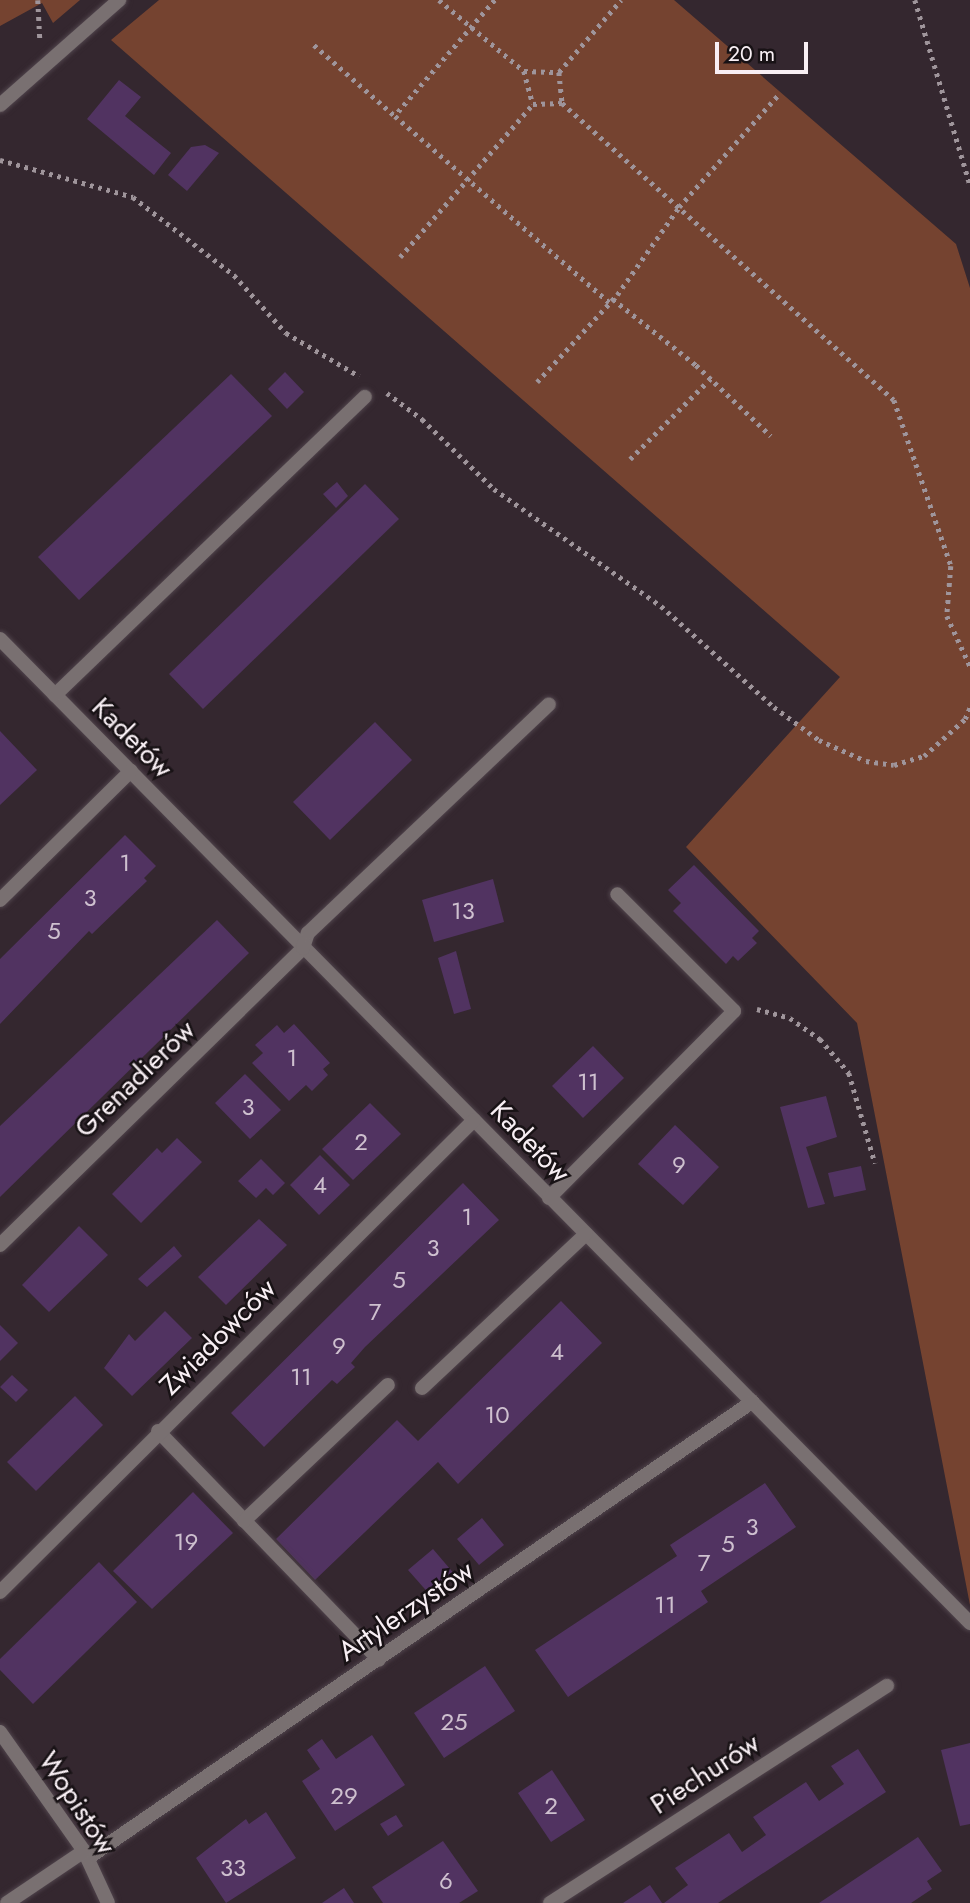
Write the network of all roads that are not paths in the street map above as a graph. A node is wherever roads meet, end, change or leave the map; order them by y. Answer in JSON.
{"nodes":[{"id":1,"x":120,"y":0,"type":"edge"},
{"id":2,"x":0,"y":105,"type":"edge"},
{"id":3,"x":371,"y":391,"type":"road end"},
{"id":4,"x":0,"y":639,"type":"edge"},
{"id":5,"x":55,"y":695,"type":"junction"},
{"id":6,"x":549,"y":704,"type":"dead end"},
{"id":7,"x":131,"y":771,"type":"junction"},
{"id":8,"x":617,"y":894,"type":"dead end"},
{"id":9,"x":0,"y":900,"type":"edge"},
{"id":10,"x":303,"y":948,"type":"junction"},
{"id":11,"x":474,"y":1120,"type":"junction"},
{"id":12,"x":549,"y":1198,"type":"junction"},
{"id":13,"x":586,"y":1234,"type":"junction"},
{"id":14,"x":0,"y":1245,"type":"edge"},
{"id":15,"x":388,"y":1385,"type":"dead end"},
{"id":16,"x":422,"y":1388,"type":"dead end"},
{"id":17,"x":752,"y":1402,"type":"junction"},
{"id":18,"x":158,"y":1431,"type":"junction"},
{"id":19,"x":244,"y":1521,"type":"junction"},
{"id":20,"x":0,"y":1592,"type":"edge"},
{"id":21,"x":970,"y":1623,"type":"edge"},
{"id":22,"x":379,"y":1660,"type":"junction"},
{"id":23,"x":887,"y":1686,"type":"dead end"},
{"id":24,"x":0,"y":1732,"type":"edge"},
{"id":25,"x":86,"y":1855,"type":"junction"},
{"id":26,"x":7,"y":1903,"type":"edge"},
{"id":27,"x":108,"y":1903,"type":"edge"},
{"id":28,"x":550,"y":1903,"type":"edge"}],
"edges":[{"from":1,"to":2,"type":"street"},
{"from":3,"to":5,"type":"street","name":"Kadetów"},
{"from":4,"to":5,"type":"street","name":"Kadetów"},
{"from":5,"to":7,"type":"street","name":"Kadetów"},
{"from":6,"to":10,"type":"street","name":"Grenadierów"},
{"from":7,"to":9,"type":"street"},
{"from":7,"to":10,"type":"street","name":"Kadetów"},
{"from":8,"to":12,"type":"street"},
{"from":10,"to":11,"type":"street","name":"Kadetów"},
{"from":10,"to":14,"type":"street","name":"Grenadierów"},
{"from":11,"to":12,"type":"street","name":"Kadetów"},
{"from":11,"to":18,"type":"street","name":"Zwiadowców"},
{"from":12,"to":13,"type":"street","name":"Kadetów"},
{"from":13,"to":16,"type":"street"},
{"from":13,"to":17,"type":"street","name":"Kadetów"},
{"from":15,"to":19,"type":"street"},
{"from":17,"to":21,"type":"street","name":"Kadetów"},
{"from":17,"to":22,"type":"street","name":"Artylerzystów"},
{"from":18,"to":19,"type":"street"},
{"from":18,"to":20,"type":"street","name":"Zwiadowców"},
{"from":19,"to":22,"type":"street"},
{"from":22,"to":25,"type":"street","name":"Artylerzystów"},
{"from":23,"to":28,"type":"street","name":"Piechurów"},
{"from":24,"to":25,"type":"street","name":"Wopistów"},
{"from":25,"to":26,"type":"street","name":"Artylerzystów"},
{"from":25,"to":27,"type":"street","name":"Wopistów"}]}
